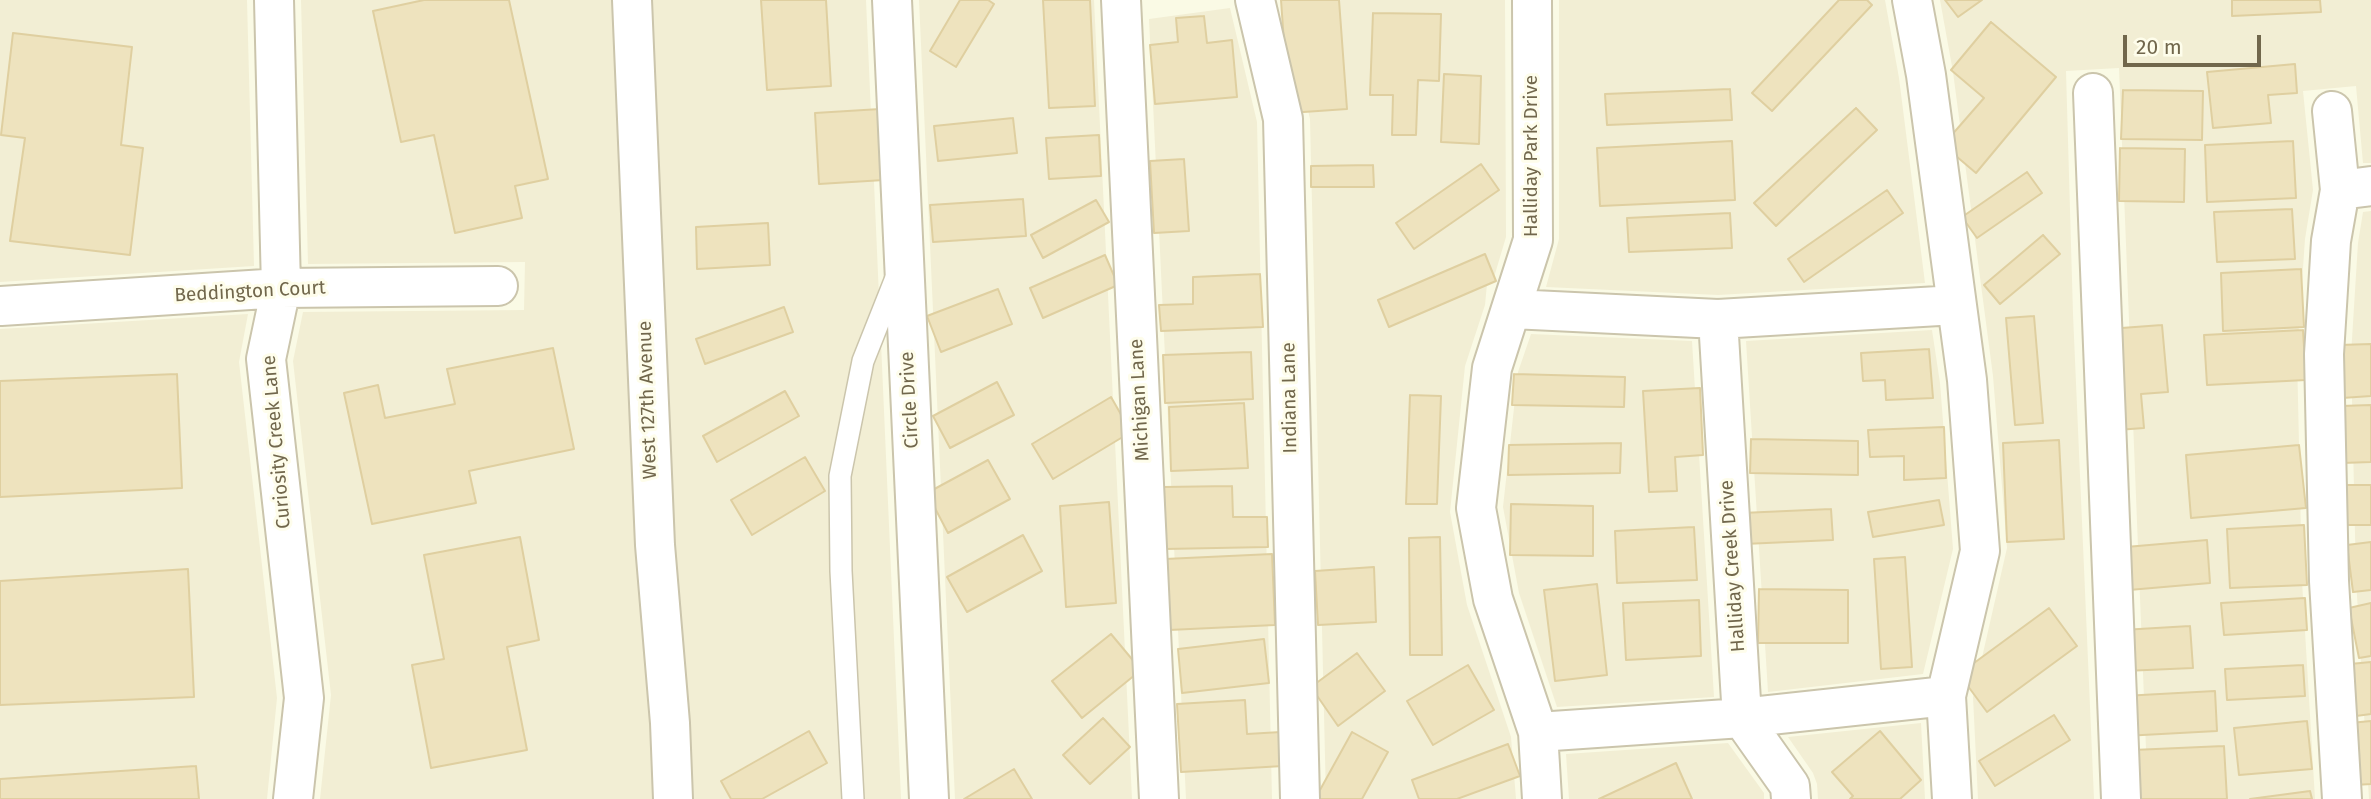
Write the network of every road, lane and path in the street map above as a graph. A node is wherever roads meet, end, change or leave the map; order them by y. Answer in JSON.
{"nodes":[{"id":1,"x":274,"y":0,"type":"edge"},
{"id":2,"x":632,"y":0,"type":"edge"},
{"id":3,"x":892,"y":0,"type":"edge"},
{"id":4,"x":1121,"y":0,"type":"edge"},
{"id":5,"x":1255,"y":0,"type":"edge"},
{"id":6,"x":1532,"y":0,"type":"edge"},
{"id":7,"x":1912,"y":0,"type":"edge"},
{"id":8,"x":2093,"y":93,"type":"dead end"},
{"id":9,"x":2332,"y":111,"type":"dead end"},
{"id":10,"x":2355,"y":188,"type":"edge"},
{"id":11,"x":904,"y":260,"type":"junction"},
{"id":12,"x":498,"y":286,"type":"dead end"},
{"id":13,"x":281,"y":288,"type":"junction"},
{"id":14,"x":1956,"y":305,"type":"junction"},
{"id":15,"x":1,"y":306,"type":"edge"},
{"id":16,"x":1512,"y":309,"type":"junction"},
{"id":17,"x":1717,"y":318,"type":"junction"},
{"id":18,"x":1946,"y":696,"type":"junction"},
{"id":19,"x":1742,"y":718,"type":"junction"},
{"id":20,"x":1538,"y":732,"type":"junction"},
{"id":21,"x":293,"y":799,"type":"edge"},
{"id":22,"x":673,"y":799,"type":"edge"},
{"id":23,"x":853,"y":799,"type":"edge"},
{"id":24,"x":929,"y":799,"type":"edge"},
{"id":25,"x":1159,"y":799,"type":"edge"},
{"id":26,"x":1300,"y":799,"type":"edge"},
{"id":27,"x":1542,"y":799,"type":"edge"},
{"id":28,"x":1791,"y":799,"type":"edge"},
{"id":29,"x":1952,"y":799,"type":"edge"},
{"id":30,"x":2121,"y":799,"type":"edge"},
{"id":31,"x":2342,"y":799,"type":"edge"}],
"edges":[{"from":1,"to":13,"type":"street","name":"Curiosity Creek Lane"},
{"from":2,"to":22,"type":"street","name":"West 127th Avenue"},
{"from":3,"to":11,"type":"street","name":"Circle Drive"},
{"from":4,"to":25,"type":"street","name":"Michigan Lane"},
{"from":5,"to":26,"type":"street","name":"Indiana Lane"},
{"from":6,"to":16,"type":"street","name":"Halliday Park Drive"},
{"from":7,"to":14,"type":"street"},
{"from":8,"to":30,"type":"street"},
{"from":9,"to":10,"type":"street"},
{"from":10,"to":31,"type":"street"},
{"from":11,"to":23,"type":"lane"},
{"from":11,"to":24,"type":"street","name":"Circle Drive"},
{"from":12,"to":13,"type":"street","name":"Beddington Court"},
{"from":13,"to":15,"type":"street","name":"Beddington Court"},
{"from":13,"to":21,"type":"street","name":"Curiosity Creek Lane"},
{"from":14,"to":17,"type":"street"},
{"from":14,"to":18,"type":"street"},
{"from":16,"to":17,"type":"street"},
{"from":16,"to":20,"type":"street","name":"Halliday Park Drive"},
{"from":17,"to":19,"type":"street","name":"Halliday Creek Drive"},
{"from":18,"to":19,"type":"street"},
{"from":18,"to":29,"type":"street"},
{"from":19,"to":20,"type":"street"},
{"from":19,"to":28,"type":"street"},
{"from":20,"to":27,"type":"street","name":"Halliday Park Drive"}]}
